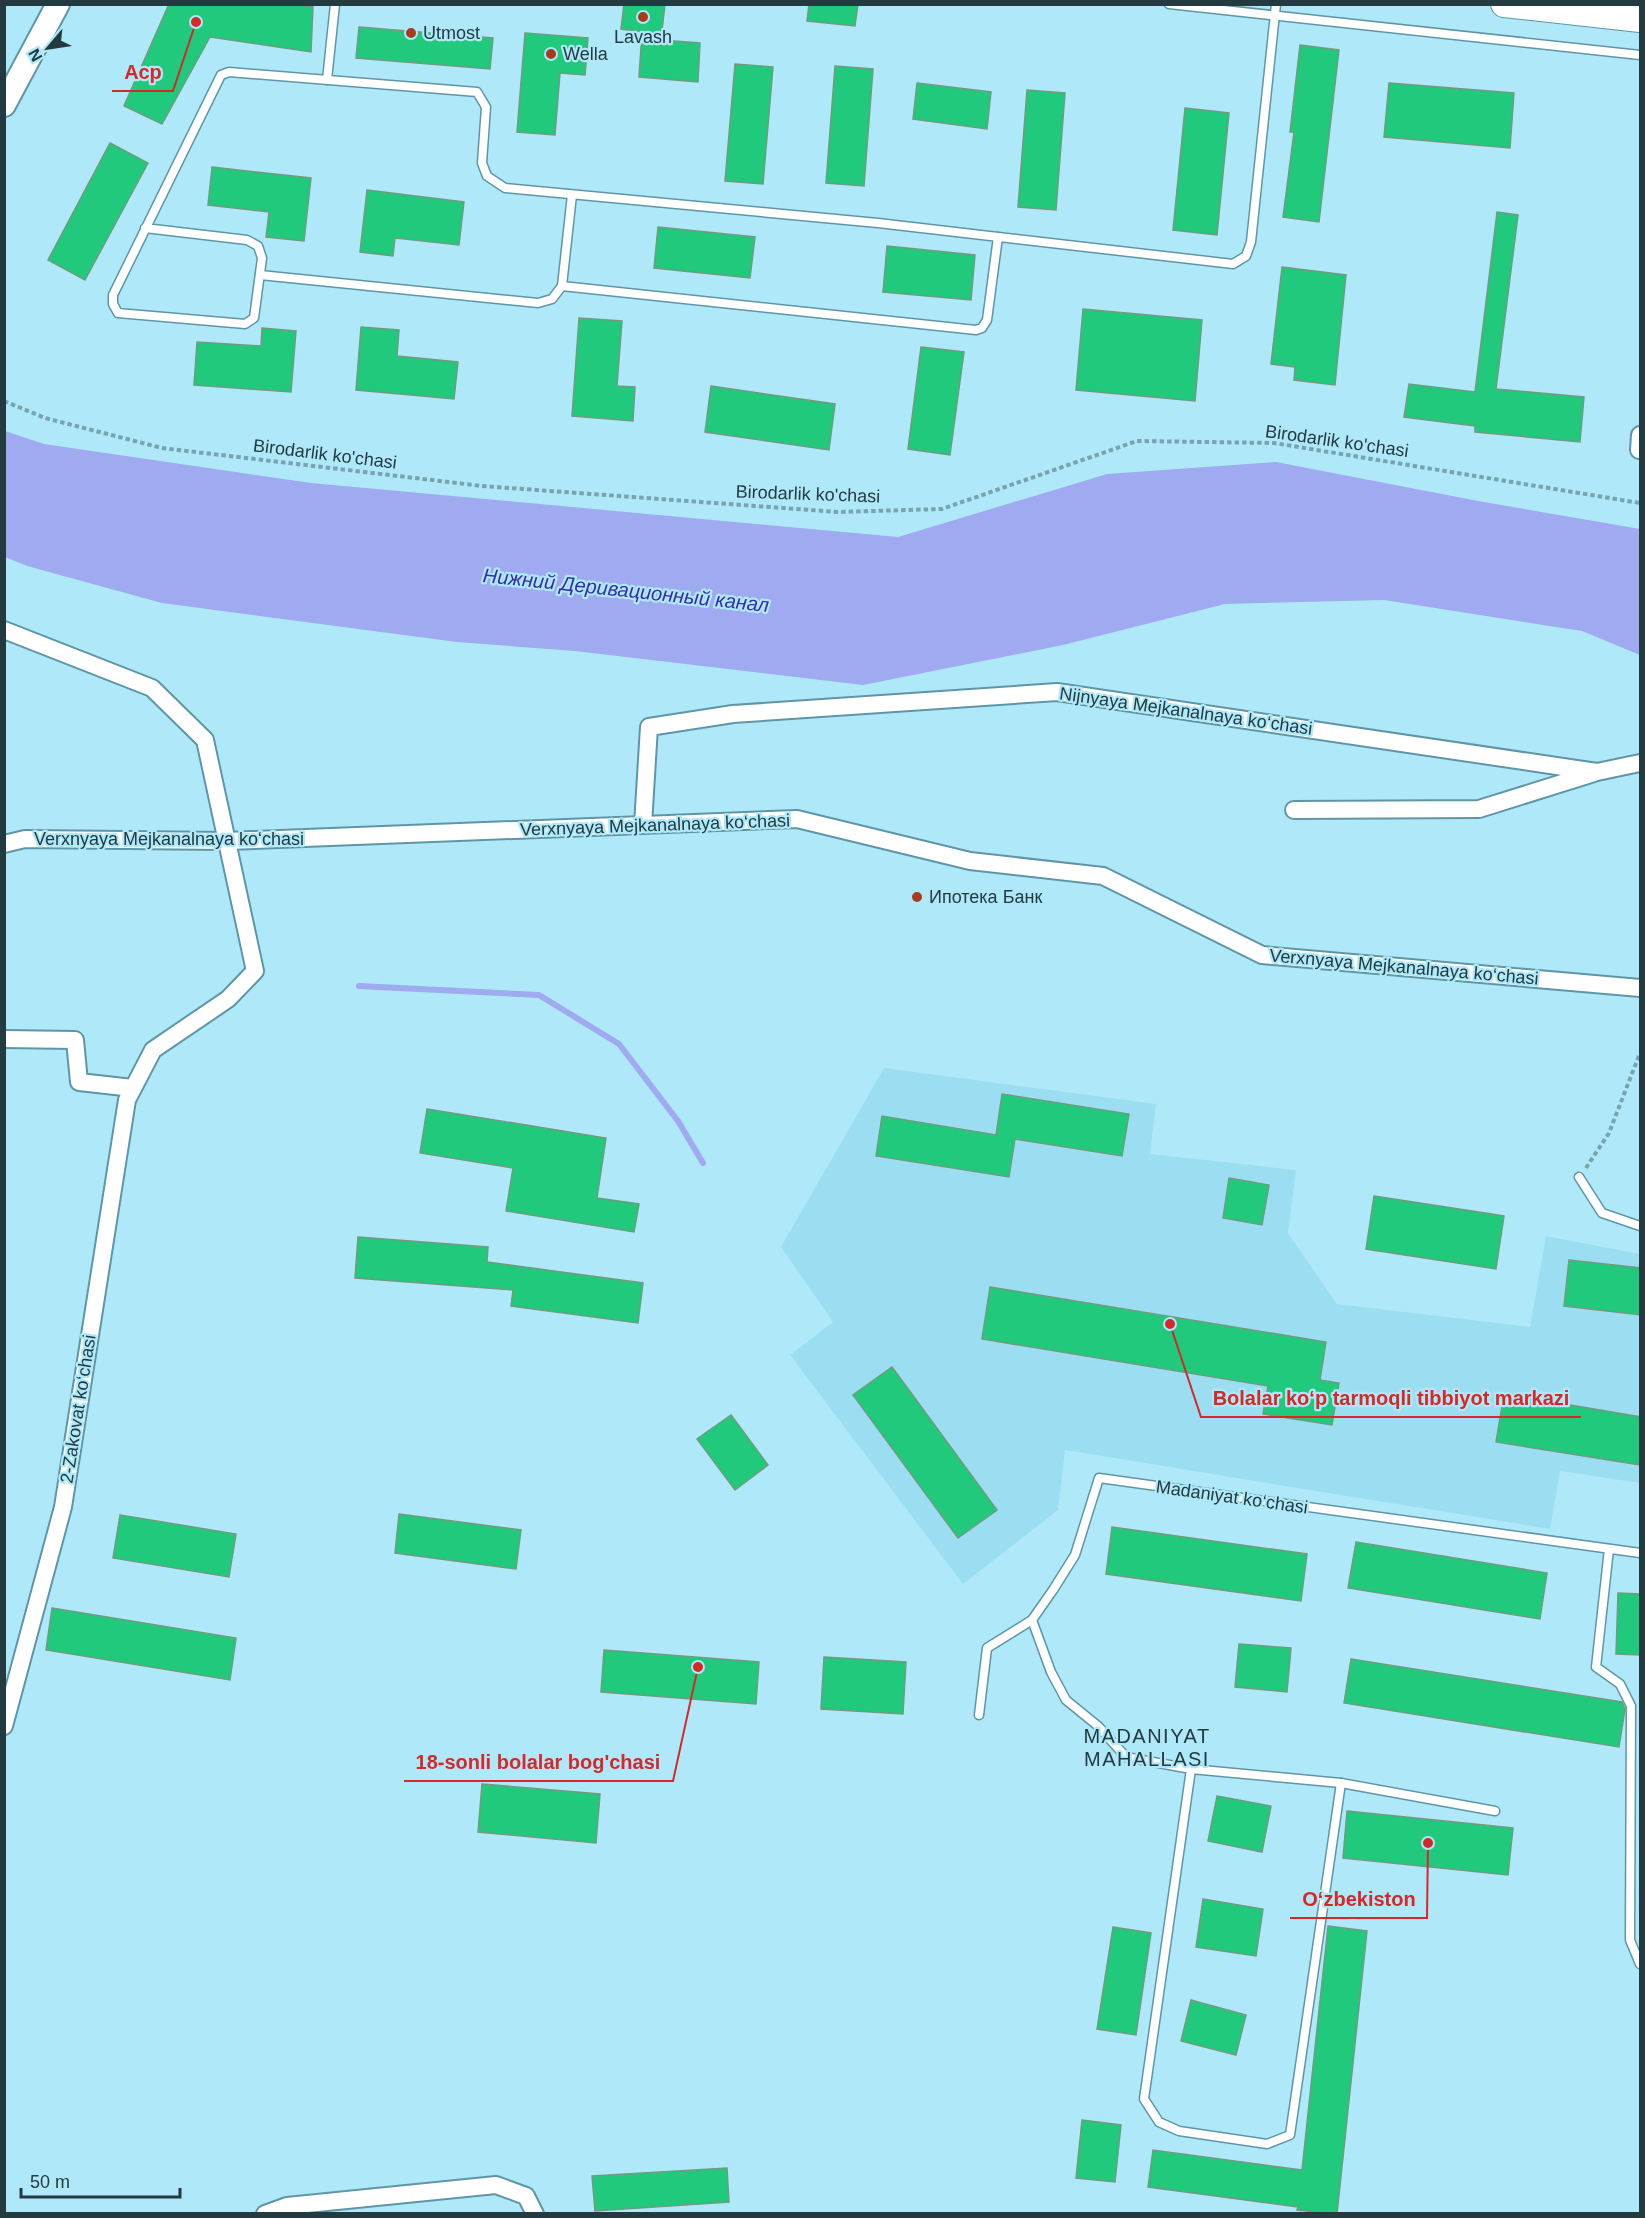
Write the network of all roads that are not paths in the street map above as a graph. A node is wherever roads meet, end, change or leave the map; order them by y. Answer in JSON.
{"nodes":[{"id":1,"x":58,"y":4,"type":"edge"},
{"id":2,"x":334,"y":4,"type":"edge"},
{"id":3,"x":1169,"y":4,"type":"edge"},
{"id":4,"x":1276,"y":4,"type":"edge"},
{"id":5,"x":1504,"y":4,"type":"edge"},
{"id":6,"x":1275,"y":16,"type":"junction"},
{"id":7,"x":1641,"y":19,"type":"edge"},
{"id":8,"x":1641,"y":55,"type":"edge"},
{"id":9,"x":327,"y":80,"type":"junction"},
{"id":10,"x":4,"y":105,"type":"edge"},
{"id":11,"x":572,"y":195,"type":"junction"},
{"id":12,"x":145,"y":228,"type":"junction"},
{"id":13,"x":998,"y":237,"type":"junction"},
{"id":14,"x":260,"y":275,"type":"junction"},
{"id":15,"x":562,"y":286,"type":"junction"},
{"id":16,"x":4,"y":630,"type":"edge"},
{"id":17,"x":1641,"y":763,"type":"edge"},
{"id":18,"x":1598,"y":772,"type":"junction"},
{"id":19,"x":1294,"y":810,"type":"dead end"},
{"id":20,"x":644,"y":825,"type":"junction"},
{"id":21,"x":227,"y":841,"type":"junction"},
{"id":22,"x":4,"y":844,"type":"edge"},
{"id":23,"x":1641,"y":988,"type":"edge"},
{"id":24,"x":4,"y":1039,"type":"edge"},
{"id":25,"x":133,"y":1088,"type":"junction"},
{"id":26,"x":1579,"y":1177,"type":"road end"},
{"id":27,"x":1641,"y":1226,"type":"edge"},
{"id":28,"x":1609,"y":1549,"type":"junction"},
{"id":29,"x":1641,"y":1553,"type":"edge"},
{"id":30,"x":1032,"y":1620,"type":"junction"},
{"id":31,"x":979,"y":1715,"type":"dead end"},
{"id":32,"x":4,"y":1726,"type":"edge"},
{"id":33,"x":1191,"y":1769,"type":"junction"},
{"id":34,"x":1341,"y":1783,"type":"junction"},
{"id":35,"x":1495,"y":1811,"type":"dead end"},
{"id":36,"x":1641,"y":1964,"type":"edge"},
{"id":37,"x":265,"y":2214,"type":"edge"},
{"id":38,"x":535,"y":2214,"type":"edge"}],
"edges":[{"from":1,"to":10,"type":"main road"},
{"from":2,"to":9,"type":"lane"},
{"from":3,"to":6,"type":"lane"},
{"from":4,"to":6,"type":"lane"},
{"from":5,"to":7,"type":"main road"},
{"from":6,"to":8,"type":"lane"},
{"from":6,"to":13,"type":"lane"},
{"from":9,"to":11,"type":"lane"},
{"from":9,"to":12,"type":"lane"},
{"from":11,"to":13,"type":"lane"},
{"from":11,"to":15,"type":"lane"},
{"from":12,"to":14,"type":"lane"},
{"from":12,"to":14,"type":"lane"},
{"from":13,"to":15,"type":"lane"},
{"from":14,"to":15,"type":"lane"},
{"from":16,"to":21,"type":"street","name":"2-Zakovat ko‘chasi"},
{"from":17,"to":18,"type":"street","name":"Nijnyaya Mejkanalnaya ko‘chasi"},
{"from":18,"to":19,"type":"street"},
{"from":18,"to":20,"type":"street","name":"Nijnyaya Mejkanalnaya ko‘chasi"},
{"from":20,"to":21,"type":"street","name":"Verxnyaya Mejkanalnaya ko‘chasi"},
{"from":20,"to":23,"type":"street","name":"Verxnyaya Mejkanalnaya ko‘chasi"},
{"from":21,"to":22,"type":"street","name":"Verxnyaya Mejkanalnaya ko‘chasi"},
{"from":21,"to":25,"type":"street","name":"2-Zakovat ko‘chasi"},
{"from":24,"to":25,"type":"street"},
{"from":25,"to":32,"type":"street","name":"2-Zakovat ko‘chasi"},
{"from":26,"to":27,"type":"lane"},
{"from":28,"to":29,"type":"lane","name":"Madaniyat ko‘chasi"},
{"from":28,"to":30,"type":"lane","name":"Madaniyat ko‘chasi"},
{"from":28,"to":36,"type":"lane"},
{"from":30,"to":31,"type":"lane","name":"Madaniyat ko‘chasi"},
{"from":30,"to":33,"type":"lane"},
{"from":33,"to":34,"type":"lane"},
{"from":33,"to":34,"type":"lane"},
{"from":34,"to":35,"type":"lane"},
{"from":37,"to":38,"type":"street"}]}
